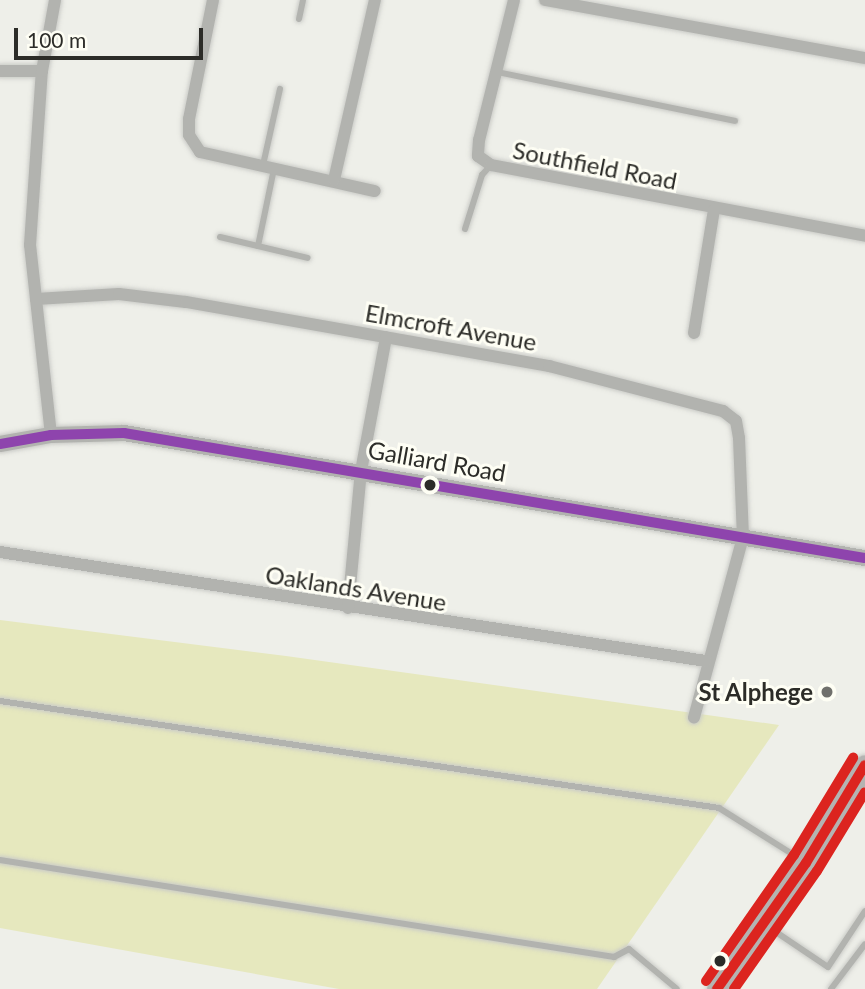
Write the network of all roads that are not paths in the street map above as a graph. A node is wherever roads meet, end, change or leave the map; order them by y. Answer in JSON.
{"nodes":[{"id":1,"x":55,"y":0,"type":"edge"},
{"id":2,"x":214,"y":0,"type":"edge"},
{"id":3,"x":303,"y":0,"type":"edge"},
{"id":4,"x":375,"y":0,"type":"edge"},
{"id":5,"x":514,"y":0,"type":"edge"},
{"id":6,"x":545,"y":0,"type":"edge"},
{"id":7,"x":299,"y":19,"type":"dead end"},
{"id":8,"x":865,"y":58,"type":"edge"},
{"id":9,"x":0,"y":71,"type":"edge"},
{"id":10,"x":42,"y":71,"type":"junction"},
{"id":11,"x":496,"y":72,"type":"junction"},
{"id":12,"x":280,"y":89,"type":"dead end"},
{"id":13,"x":735,"y":121,"type":"dead end"},
{"id":14,"x":491,"y":165,"type":"junction"},
{"id":15,"x":269,"y":166,"type":"junction"},
{"id":16,"x":334,"y":180,"type":"junction"},
{"id":17,"x":375,"y":191,"type":"dead end"},
{"id":18,"x":714,"y":210,"type":"junction"},
{"id":19,"x":465,"y":229,"type":"dead end"},
{"id":20,"x":865,"y":236,"type":"edge"},
{"id":21,"x":220,"y":237,"type":"dead end"},
{"id":22,"x":258,"y":246,"type":"junction"},
{"id":23,"x":308,"y":258,"type":"dead end"},
{"id":24,"x":36,"y":299,"type":"junction"},
{"id":25,"x":694,"y":333,"type":"dead end"},
{"id":26,"x":386,"y":337,"type":"junction"},
{"id":27,"x":51,"y":435,"type":"junction"},
{"id":28,"x":0,"y":444,"type":"edge"},
{"id":29,"x":361,"y":471,"type":"junction"},
{"id":30,"x":743,"y":537,"type":"junction"},
{"id":31,"x":0,"y":552,"type":"edge"},
{"id":32,"x":865,"y":558,"type":"edge"},
{"id":33,"x":348,"y":608,"type":"junction"},
{"id":34,"x":706,"y":661,"type":"junction"},
{"id":35,"x":0,"y":701,"type":"edge"},
{"id":36,"x":694,"y":717,"type":"dead end"},
{"id":37,"x":862,"y":776,"type":"edge"},
{"id":38,"x":0,"y":860,"type":"edge"},
{"id":39,"x":807,"y":863,"type":"junction"},
{"id":40,"x":865,"y":911,"type":"edge"},
{"id":41,"x":765,"y":924,"type":"junction"},
{"id":42,"x":865,"y":944,"type":"edge"},
{"id":43,"x":677,"y":989,"type":"edge"},
{"id":44,"x":717,"y":989,"type":"edge"},
{"id":45,"x":831,"y":989,"type":"edge"}],
"edges":[{"from":1,"to":10,"type":"street"},
{"from":2,"to":15,"type":"street"},
{"from":3,"to":7,"type":"lane"},
{"from":4,"to":16,"type":"street"},
{"from":5,"to":11,"type":"street","name":"Southfield Road"},
{"from":6,"to":8,"type":"street"},
{"from":9,"to":10,"type":"street"},
{"from":10,"to":24,"type":"street"},
{"from":11,"to":13,"type":"lane"},
{"from":11,"to":14,"type":"street","name":"Southfield Road"},
{"from":12,"to":15,"type":"lane"},
{"from":14,"to":18,"type":"street","name":"Southfield Road"},
{"from":14,"to":19,"type":"lane"},
{"from":15,"to":16,"type":"street"},
{"from":15,"to":22,"type":"lane"},
{"from":16,"to":17,"type":"street"},
{"from":18,"to":20,"type":"street","name":"Southfield Road"},
{"from":18,"to":25,"type":"street"},
{"from":21,"to":22,"type":"lane"},
{"from":22,"to":23,"type":"lane"},
{"from":24,"to":26,"type":"street","name":"Elmcroft Avenue"},
{"from":24,"to":27,"type":"street"},
{"from":26,"to":29,"type":"street"},
{"from":26,"to":30,"type":"street","name":"Elmcroft Avenue"},
{"from":27,"to":28,"type":"street","name":"Galliard Road"},
{"from":27,"to":29,"type":"street","name":"Galliard Road"},
{"from":29,"to":30,"type":"street","name":"Galliard Road"},
{"from":29,"to":33,"type":"street"},
{"from":30,"to":32,"type":"street","name":"Galliard Road"},
{"from":30,"to":34,"type":"street"},
{"from":31,"to":33,"type":"street","name":"Oaklands Avenue"},
{"from":33,"to":34,"type":"street","name":"Oaklands Avenue"},
{"from":34,"to":36,"type":"street"},
{"from":35,"to":39,"type":"lane"},
{"from":37,"to":39,"type":"main road"},
{"from":38,"to":43,"type":"lane"},
{"from":39,"to":41,"type":"main road"},
{"from":40,"to":41,"type":"lane"},
{"from":41,"to":44,"type":"main road"},
{"from":42,"to":45,"type":"lane"}]}
